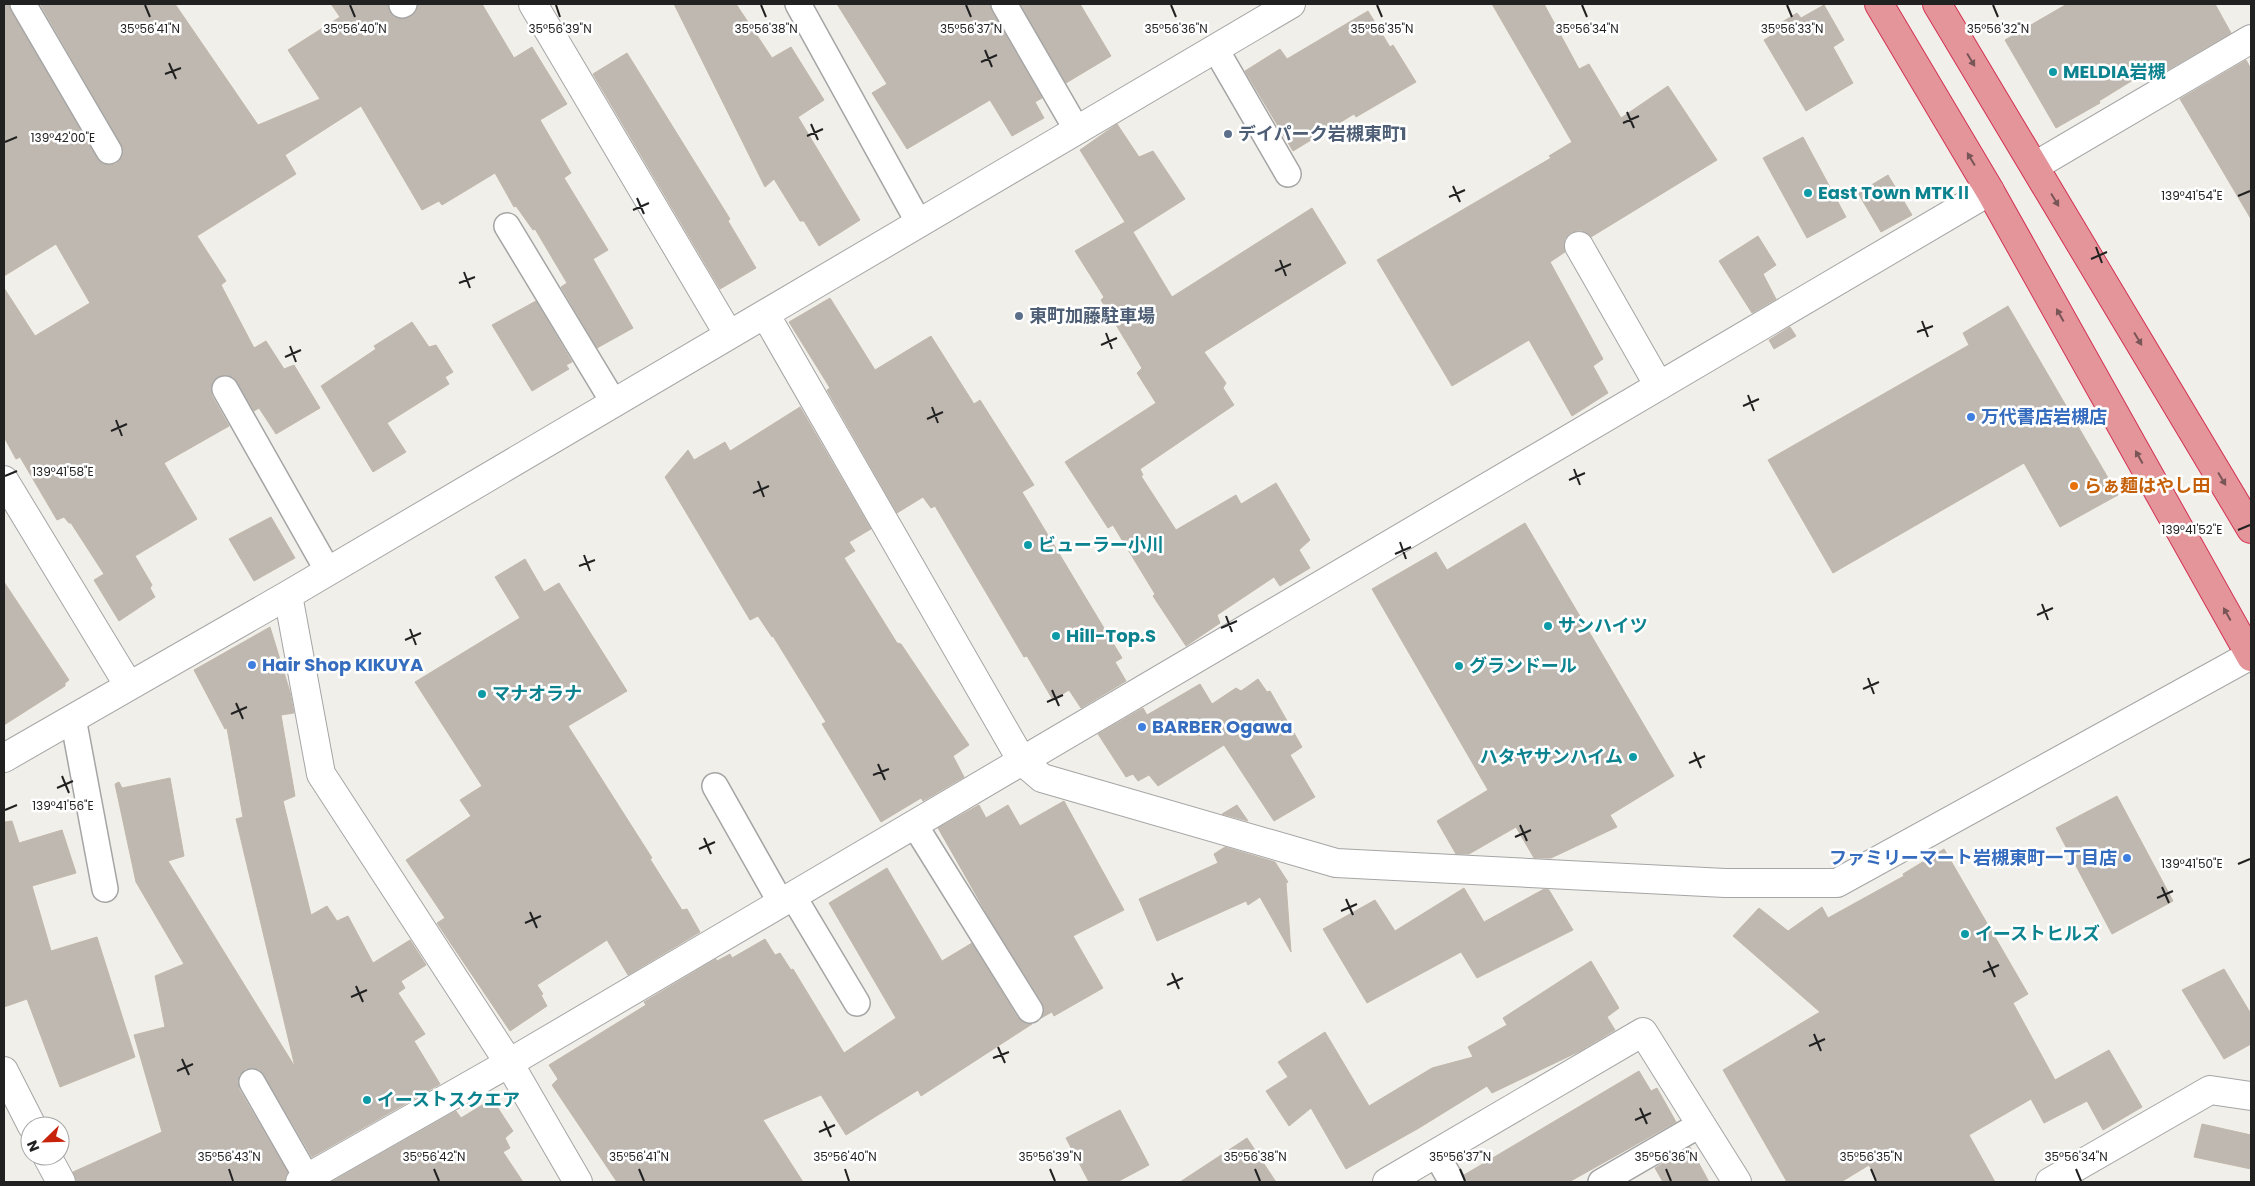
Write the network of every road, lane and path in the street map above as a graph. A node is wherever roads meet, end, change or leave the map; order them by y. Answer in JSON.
{"nodes":[{"id":1,"x":23,"y":4,"type":"edge"},
{"id":2,"x":533,"y":4,"type":"edge"},
{"id":3,"x":798,"y":4,"type":"edge"},
{"id":4,"x":1004,"y":4,"type":"edge"},
{"id":5,"x":1291,"y":4,"type":"edge"},
{"id":6,"x":1879,"y":4,"type":"edge"},
{"id":7,"x":1937,"y":4,"type":"edge"},
{"id":8,"x":1260,"y":12,"type":"edge"},
{"id":9,"x":2251,"y":39,"type":"edge"},
{"id":10,"x":1214,"y":48,"type":"junction"},
{"id":11,"x":1077,"y":130,"type":"junction"},
{"id":12,"x":109,"y":151,"type":"dead end"},
{"id":13,"x":2035,"y":166,"type":"junction"},
{"id":14,"x":1288,"y":174,"type":"dead end"},
{"id":15,"x":1990,"y":191,"type":"junction"},
{"id":16,"x":919,"y":223,"type":"junction"},
{"id":17,"x":507,"y":226,"type":"dead end"},
{"id":18,"x":1578,"y":246,"type":"dead end"},
{"id":19,"x":765,"y":314,"type":"junction"},
{"id":20,"x":729,"y":335,"type":"junction"},
{"id":21,"x":1659,"y":386,"type":"junction"},
{"id":22,"x":225,"y":389,"type":"dead end"},
{"id":23,"x":614,"y":403,"type":"junction"},
{"id":24,"x":4,"y":480,"type":"edge"},
{"id":25,"x":2251,"y":529,"type":"edge"},
{"id":26,"x":328,"y":571,"type":"junction"},
{"id":27,"x":288,"y":595,"type":"junction"},
{"id":28,"x":2251,"y":655,"type":"edge"},
{"id":29,"x":129,"y":686,"type":"junction"},
{"id":30,"x":73,"y":718,"type":"junction"},
{"id":31,"x":4,"y":758,"type":"edge"},
{"id":32,"x":1022,"y":761,"type":"junction"},
{"id":33,"x":714,"y":786,"type":"dead end"},
{"id":34,"x":914,"y":824,"type":"junction"},
{"id":35,"x":106,"y":889,"type":"dead end"},
{"id":36,"x":787,"y":899,"type":"junction"},
{"id":37,"x":857,"y":1003,"type":"dead end"},
{"id":38,"x":1030,"y":1010,"type":"dead end"},
{"id":39,"x":509,"y":1063,"type":"junction"},
{"id":40,"x":4,"y":1071,"type":"edge"},
{"id":41,"x":252,"y":1082,"type":"dead end"},
{"id":42,"x":2251,"y":1096,"type":"edge"},
{"id":43,"x":27,"y":1116,"type":"edge"},
{"id":44,"x":1701,"y":1124,"type":"junction"},
{"id":45,"x":1436,"y":1154,"type":"junction"},
{"id":46,"x":52,"y":1166,"type":"edge"},
{"id":47,"x":303,"y":1180,"type":"edge"},
{"id":48,"x":60,"y":1182,"type":"edge"},
{"id":49,"x":578,"y":1182,"type":"edge"},
{"id":50,"x":1388,"y":1182,"type":"edge"},
{"id":51,"x":1452,"y":1182,"type":"edge"},
{"id":52,"x":1600,"y":1182,"type":"edge"},
{"id":53,"x":1737,"y":1182,"type":"edge"},
{"id":54,"x":2050,"y":1182,"type":"edge"}],
"edges":[{"from":1,"to":12,"type":"lane"},
{"from":2,"to":20,"type":"street"},
{"from":3,"to":16,"type":"lane"},
{"from":4,"to":11,"type":"lane"},
{"from":5,"to":8,"type":"street"},
{"from":15,"to":6,"type":"highway","one_way":true},
{"from":7,"to":13,"type":"highway","one_way":true},
{"from":8,"to":10,"type":"street"},
{"from":9,"to":13,"type":"street"},
{"from":10,"to":11,"type":"street"},
{"from":10,"to":14,"type":"lane"},
{"from":11,"to":16,"type":"street"},
{"from":13,"to":25,"type":"highway","one_way":true},
{"from":15,"to":21,"type":"street"},
{"from":28,"to":15,"type":"highway","one_way":true},
{"from":16,"to":19,"type":"street"},
{"from":17,"to":23,"type":"lane"},
{"from":18,"to":21,"type":"street"},
{"from":19,"to":20,"type":"street"},
{"from":19,"to":32,"type":"street"},
{"from":20,"to":23,"type":"street"},
{"from":21,"to":32,"type":"street"},
{"from":22,"to":26,"type":"lane"},
{"from":23,"to":26,"type":"street"},
{"from":24,"to":29,"type":"street"},
{"from":26,"to":27,"type":"street"},
{"from":27,"to":29,"type":"street"},
{"from":27,"to":39,"type":"street"},
{"from":28,"to":32,"type":"street"},
{"from":29,"to":30,"type":"street"},
{"from":30,"to":31,"type":"street"},
{"from":30,"to":35,"type":"lane"},
{"from":32,"to":34,"type":"street"},
{"from":33,"to":36,"type":"lane"},
{"from":34,"to":36,"type":"street"},
{"from":34,"to":38,"type":"lane"},
{"from":36,"to":37,"type":"lane"},
{"from":36,"to":39,"type":"street"},
{"from":39,"to":47,"type":"street"},
{"from":39,"to":49,"type":"street"},
{"from":40,"to":43,"type":"street"},
{"from":41,"to":47,"type":"lane"},
{"from":42,"to":54,"type":"street"},
{"from":44,"to":45,"type":"street"},
{"from":44,"to":52,"type":"lane"},
{"from":44,"to":53,"type":"street"},
{"from":45,"to":50,"type":"street"},
{"from":45,"to":51,"type":"lane"},
{"from":46,"to":48,"type":"street"}]}
